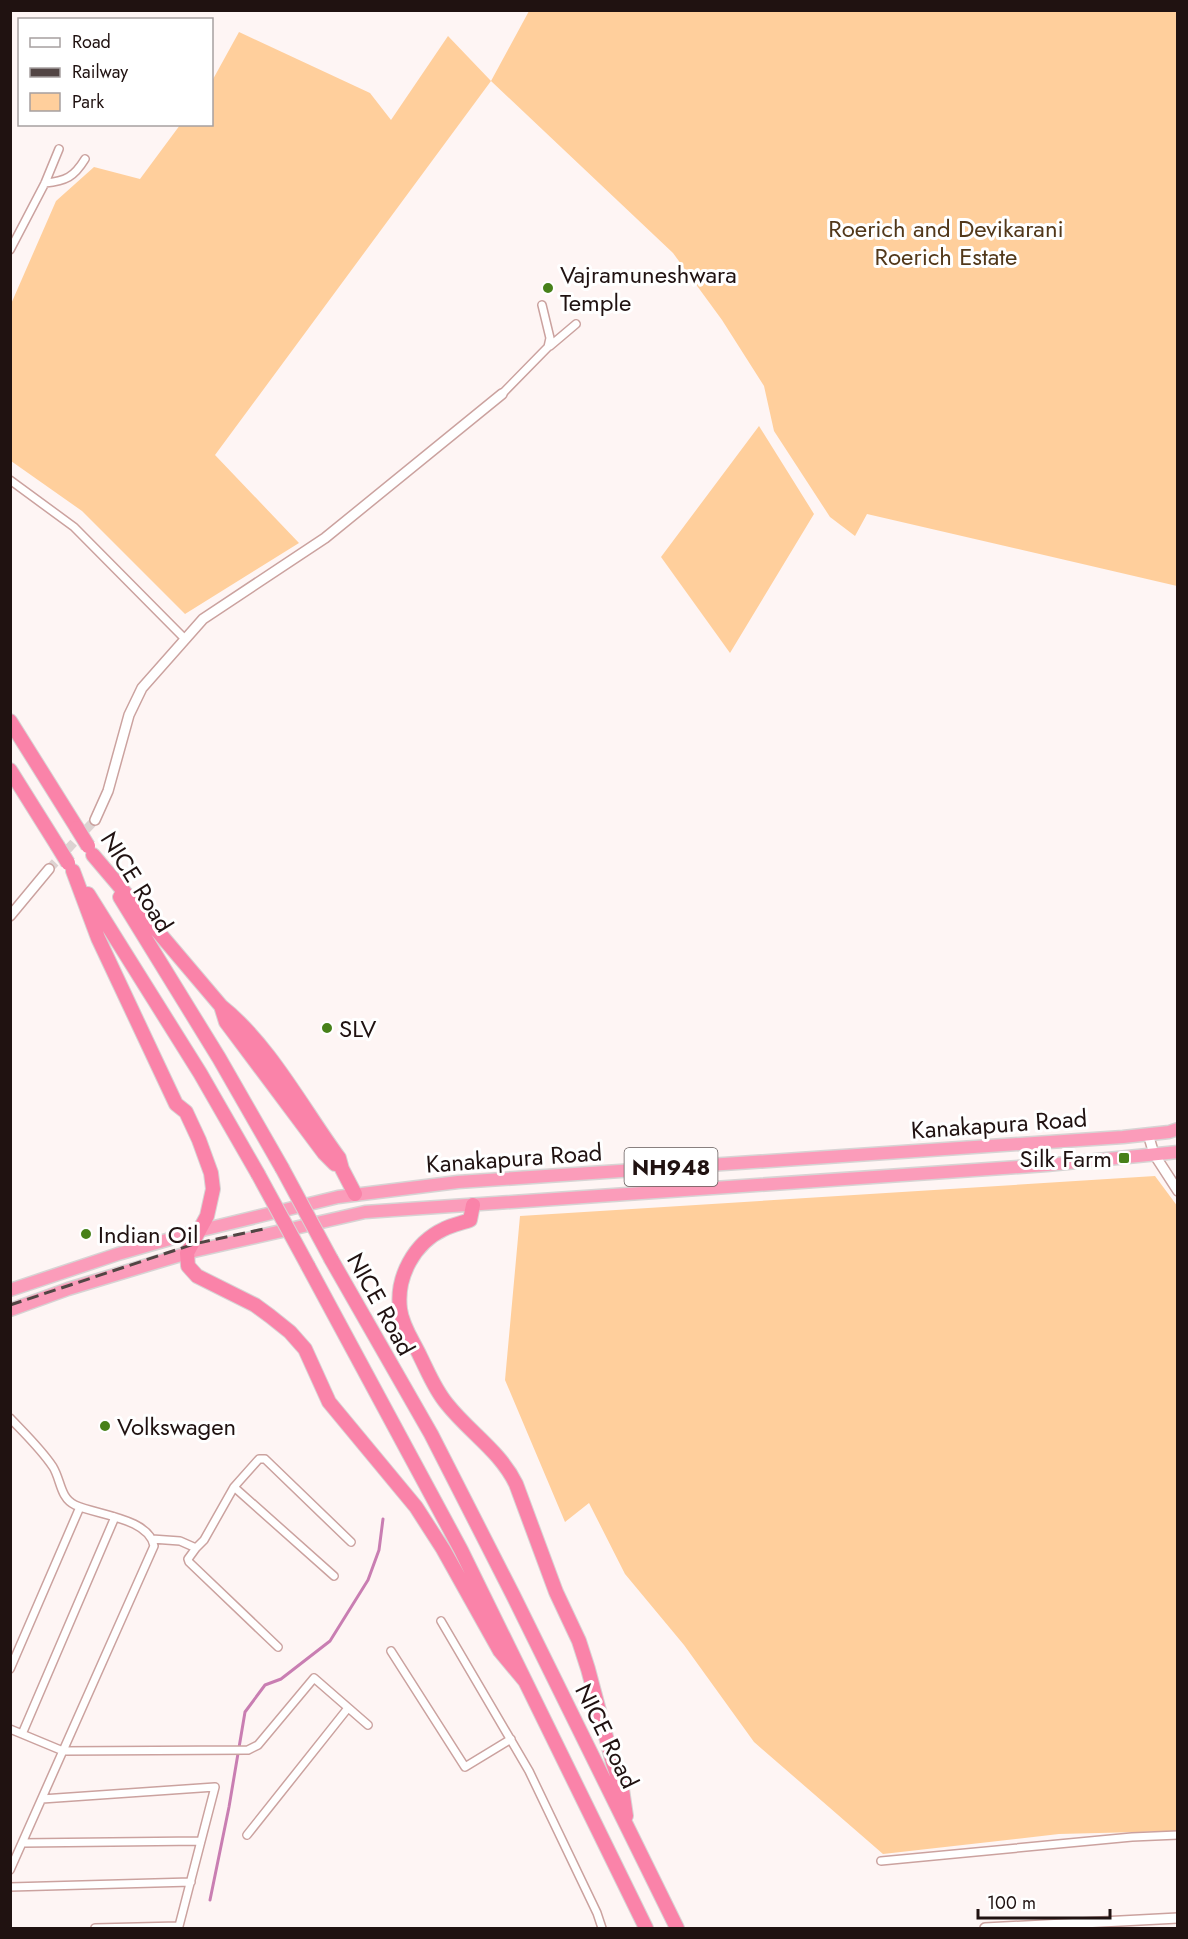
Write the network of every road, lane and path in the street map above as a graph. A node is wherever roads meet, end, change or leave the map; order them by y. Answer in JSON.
{"nodes":[{"id":1,"x":59,"y":149,"type":"dead end"},
{"id":2,"x":85,"y":159,"type":"dead end"},
{"id":3,"x":45,"y":183,"type":"junction"},
{"id":4,"x":10,"y":250,"type":"edge"},
{"id":5,"x":542,"y":305,"type":"dead end"},
{"id":6,"x":576,"y":324,"type":"dead end"},
{"id":7,"x":548,"y":347,"type":"junction"},
{"id":8,"x":502,"y":394,"type":"joint"},
{"id":9,"x":10,"y":480,"type":"edge"},
{"id":10,"x":185,"y":639,"type":"junction"},
{"id":11,"x":10,"y":721,"type":"edge"},
{"id":12,"x":10,"y":770,"type":"edge"},
{"id":13,"x":95,"y":820,"type":"tunnel mouth"},
{"id":14,"x":90,"y":851,"type":"junction"},
{"id":15,"x":70,"y":867,"type":"junction"},
{"id":16,"x":49,"y":869,"type":"tunnel mouth"},
{"id":17,"x":10,"y":915,"type":"edge"},
{"id":18,"x":1178,"y":1129,"type":"edge"},
{"id":19,"x":1148,"y":1134,"type":"junction"},
{"id":20,"x":1178,"y":1152,"type":"edge"},
{"id":21,"x":1154,"y":1154,"type":"junction"},
{"id":22,"x":579,"y":1175,"type":"junction"},
{"id":23,"x":1178,"y":1191,"type":"edge"},
{"id":24,"x":355,"y":1194,"type":"junction"},
{"id":25,"x":582,"y":1197,"type":"junction"},
{"id":26,"x":473,"y":1205,"type":"junction"},
{"id":27,"x":198,"y":1231,"type":"junction"},
{"id":28,"x":187,"y":1253,"type":"junction"},
{"id":29,"x":10,"y":1290,"type":"edge"},
{"id":30,"x":10,"y":1310,"type":"edge"},
{"id":31,"x":10,"y":1418,"type":"edge"},
{"id":32,"x":234,"y":1487,"type":"junction"},
{"id":33,"x":80,"y":1507,"type":"junction"},
{"id":34,"x":115,"y":1517,"type":"junction"},
{"id":35,"x":152,"y":1539,"type":"junction"},
{"id":36,"x":351,"y":1542,"type":"dead end"},
{"id":37,"x":196,"y":1548,"type":"junction"},
{"id":38,"x":334,"y":1576,"type":"dead end"},
{"id":39,"x":441,"y":1621,"type":"dead end"},
{"id":40,"x":278,"y":1647,"type":"dead end"},
{"id":41,"x":391,"y":1651,"type":"dead end"},
{"id":42,"x":10,"y":1669,"type":"edge"},
{"id":43,"x":525,"y":1681,"type":"junction"},
{"id":44,"x":348,"y":1708,"type":"junction"},
{"id":45,"x":368,"y":1725,"type":"dead end"},
{"id":46,"x":10,"y":1729,"type":"edge"},
{"id":47,"x":22,"y":1734,"type":"junction"},
{"id":48,"x":511,"y":1739,"type":"junction"},
{"id":49,"x":63,"y":1751,"type":"junction"},
{"id":50,"x":42,"y":1799,"type":"junction"},
{"id":51,"x":627,"y":1830,"type":"junction"},
{"id":52,"x":247,"y":1835,"type":"dead end"},
{"id":53,"x":1178,"y":1835,"type":"edge"},
{"id":54,"x":201,"y":1840,"type":"junction"},
{"id":55,"x":22,"y":1843,"type":"junction"},
{"id":56,"x":881,"y":1861,"type":"dead end"},
{"id":57,"x":10,"y":1870,"type":"edge"},
{"id":58,"x":191,"y":1882,"type":"junction"},
{"id":59,"x":10,"y":1887,"type":"edge"},
{"id":60,"x":1178,"y":1918,"type":"edge"},
{"id":61,"x":95,"y":1929,"type":"edge"},
{"id":62,"x":602,"y":1929,"type":"edge"},
{"id":63,"x":646,"y":1929,"type":"edge"},
{"id":64,"x":677,"y":1929,"type":"edge"},
{"id":65,"x":985,"y":1929,"type":"edge"}],
"edges":[{"from":1,"to":3,"type":"street"},
{"from":2,"to":3,"type":"street"},
{"from":3,"to":4,"type":"street"},
{"from":5,"to":7,"type":"street"},
{"from":6,"to":7,"type":"street"},
{"from":7,"to":8,"type":"street"},
{"from":8,"to":10,"type":"street"},
{"from":9,"to":10,"type":"street"},
{"from":10,"to":13,"type":"street"},
{"from":11,"to":14,"type":"highway","name":"NICE Road","bridge":true},
{"from":12,"to":15,"type":"highway","name":"NICE Road","bridge":true},
{"from":14,"to":24,"type":"highway"},
{"from":14,"to":51,"type":"highway","name":"NICE Road","bridge":true},
{"from":15,"to":27,"type":"highway"},
{"from":15,"to":43,"type":"highway","name":"NICE Road","bridge":true},
{"from":16,"to":17,"type":"street"},
{"from":18,"to":19,"type":"highway","name":"Kanakapura Road","number":"NH948"},
{"from":19,"to":21,"type":"street"},
{"from":19,"to":22,"type":"highway","name":"Kanakapura Road","number":"NH948"},
{"from":20,"to":21,"type":"highway","name":"Kanakapura Road","number":"NH948"},
{"from":21,"to":23,"type":"street"},
{"from":21,"to":25,"type":"highway","name":"Kanakapura Road","number":"NH948"},
{"from":22,"to":24,"type":"highway","name":"Kanakapura Road","number":"NH948"},
{"from":22,"to":25,"type":"highway"},
{"from":24,"to":27,"type":"highway","name":"Kanakapura Road","number":"NH948"},
{"from":25,"to":26,"type":"highway","name":"Kanakapura Road","number":"NH948"},
{"from":26,"to":28,"type":"highway","name":"Kanakapura Road","number":"NH948"},
{"from":26,"to":51,"type":"highway"},
{"from":27,"to":28,"type":"highway"},
{"from":27,"to":29,"type":"highway","name":"Kanakapura Road"},
{"from":28,"to":30,"type":"highway","name":"Kanakapura Road","number":"NH948"},
{"from":28,"to":43,"type":"highway"},
{"from":31,"to":33,"type":"street"},
{"from":32,"to":36,"type":"street"},
{"from":32,"to":37,"type":"street"},
{"from":32,"to":38,"type":"street"},
{"from":33,"to":34,"type":"street"},
{"from":33,"to":42,"type":"street"},
{"from":34,"to":35,"type":"street"},
{"from":34,"to":47,"type":"street"},
{"from":35,"to":37,"type":"street"},
{"from":35,"to":49,"type":"street"},
{"from":37,"to":40,"type":"street"},
{"from":39,"to":48,"type":"street"},
{"from":41,"to":48,"type":"street"},
{"from":43,"to":63,"type":"highway","name":"NICE Road"},
{"from":44,"to":45,"type":"street"},
{"from":44,"to":49,"type":"street"},
{"from":44,"to":52,"type":"street"},
{"from":46,"to":47,"type":"street"},
{"from":47,"to":49,"type":"street"},
{"from":48,"to":62,"type":"street"},
{"from":49,"to":50,"type":"street"},
{"from":50,"to":54,"type":"street"},
{"from":50,"to":55,"type":"street"},
{"from":51,"to":64,"type":"highway","name":"NICE Road"},
{"from":53,"to":56,"type":"street"},
{"from":54,"to":55,"type":"street"},
{"from":54,"to":58,"type":"street"},
{"from":55,"to":57,"type":"street"},
{"from":58,"to":59,"type":"street"},
{"from":58,"to":61,"type":"street"},
{"from":60,"to":65,"type":"street"}]}
